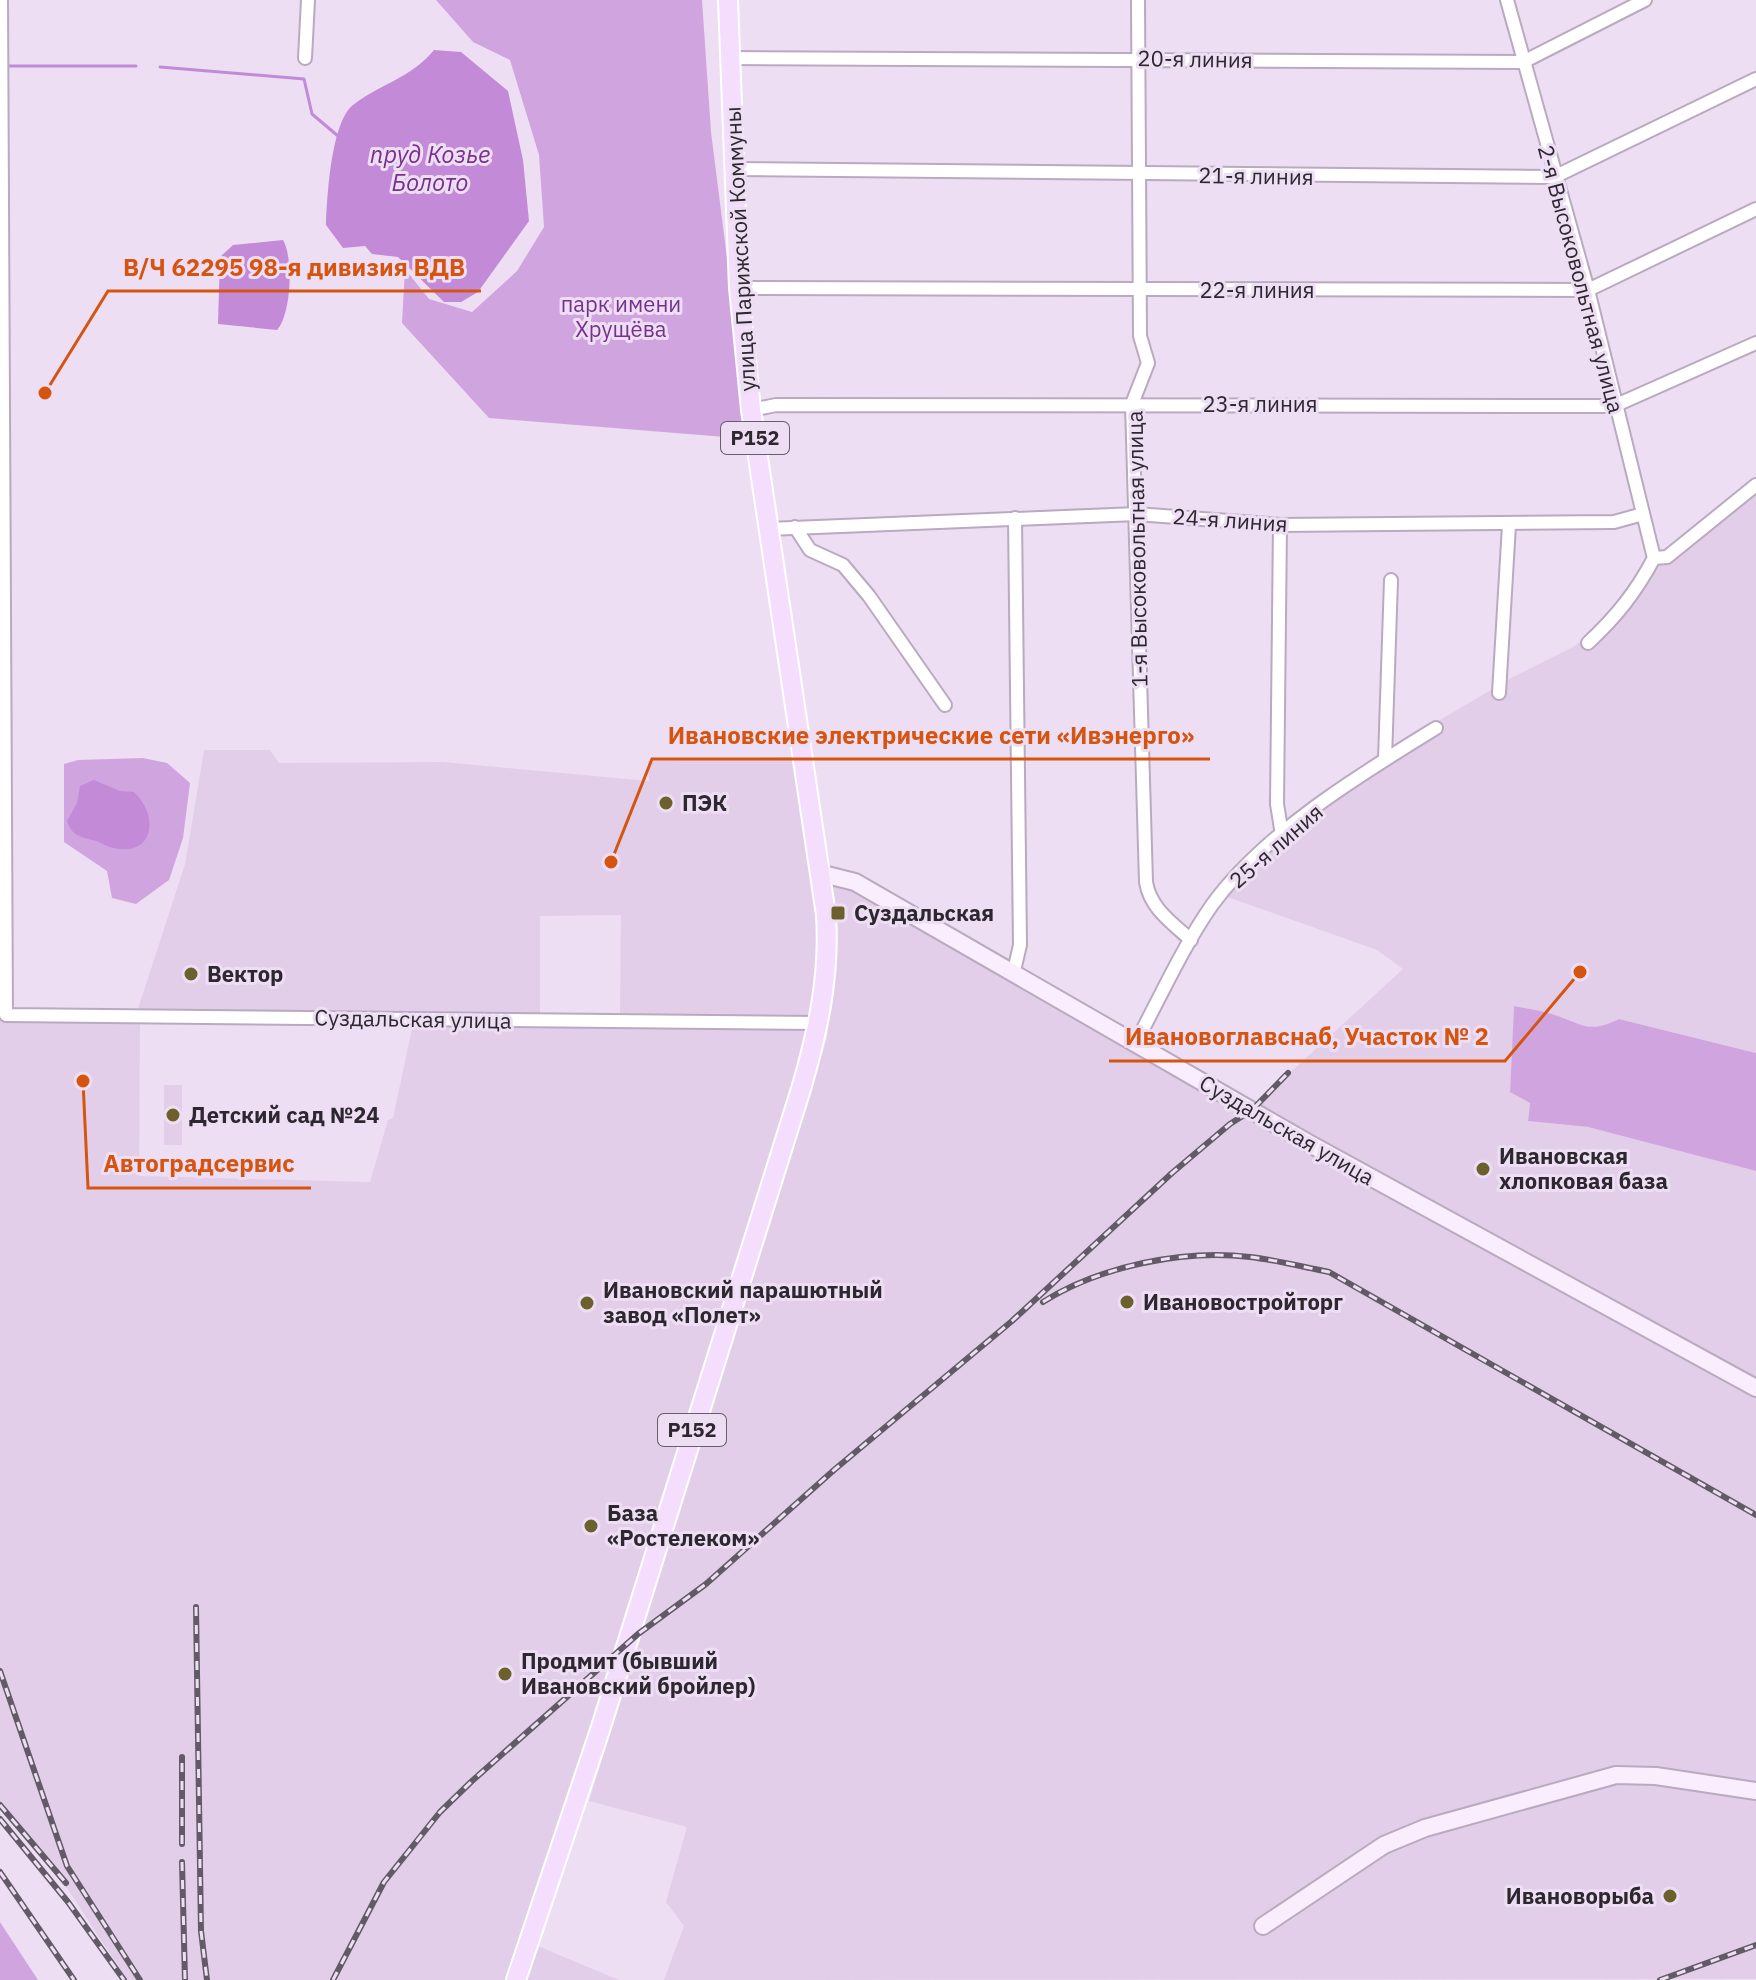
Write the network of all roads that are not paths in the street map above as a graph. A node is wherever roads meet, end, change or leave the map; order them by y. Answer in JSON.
{"nodes":[{"id":1,"x":1,"y":0,"type":"edge"},
{"id":2,"x":308,"y":0,"type":"edge"},
{"id":3,"x":728,"y":0,"type":"edge"},
{"id":4,"x":1138,"y":0,"type":"edge"},
{"id":5,"x":1507,"y":0,"type":"edge"},
{"id":6,"x":1645,"y":0,"type":"edge"},
{"id":7,"x":305,"y":58,"type":"dead end"},
{"id":8,"x":730,"y":58,"type":"junction"},
{"id":9,"x":1140,"y":59,"type":"junction"},
{"id":10,"x":1523,"y":62,"type":"junction"},
{"id":11,"x":1756,"y":79,"type":"edge"},
{"id":12,"x":734,"y":169,"type":"junction"},
{"id":13,"x":1141,"y":174,"type":"junction"},
{"id":14,"x":1554,"y":177,"type":"junction"},
{"id":15,"x":1756,"y":209,"type":"edge"},
{"id":16,"x":739,"y":288,"type":"junction"},
{"id":17,"x":1142,"y":290,"type":"junction"},
{"id":18,"x":1588,"y":290,"type":"junction"},
{"id":19,"x":1756,"y":343,"type":"edge"},
{"id":20,"x":1132,"y":404,"type":"junction"},
{"id":21,"x":1614,"y":406,"type":"junction"},
{"id":22,"x":751,"y":410,"type":"junction"},
{"id":23,"x":1756,"y":485,"type":"edge"},
{"id":24,"x":1137,"y":514,"type":"junction"},
{"id":25,"x":1643,"y":514,"type":"junction"},
{"id":26,"x":1015,"y":518,"type":"junction"},
{"id":27,"x":1280,"y":525,"type":"junction"},
{"id":28,"x":1509,"y":525,"type":"junction"},
{"id":29,"x":795,"y":527,"type":"junction"},
{"id":30,"x":768,"y":529,"type":"junction"},
{"id":31,"x":1654,"y":558,"type":"junction"},
{"id":32,"x":1391,"y":580,"type":"dead end"},
{"id":33,"x":1588,"y":643,"type":"dead end"},
{"id":34,"x":1499,"y":693,"type":"dead end"},
{"id":35,"x":945,"y":705,"type":"dead end"},
{"id":36,"x":1436,"y":728,"type":"dead end"},
{"id":37,"x":1385,"y":759,"type":"junction"},
{"id":38,"x":1282,"y":835,"type":"junction"},
{"id":39,"x":819,"y":873,"type":"junction"},
{"id":40,"x":1191,"y":940,"type":"junction"},
{"id":41,"x":1013,"y":975,"type":"junction"},
{"id":42,"x":820,"y":1023,"type":"junction"},
{"id":43,"x":1135,"y":1044,"type":"junction"},
{"id":44,"x":1756,"y":1388,"type":"edge"},
{"id":45,"x":1756,"y":1791,"type":"edge"},
{"id":46,"x":1263,"y":1926,"type":"dead end"},
{"id":47,"x":516,"y":1980,"type":"edge"}],
"edges":[{"from":1,"to":42,"type":"street","name":"Суздальская улица"},
{"from":2,"to":7,"type":"street"},
{"from":3,"to":8,"type":"main road","name":"улица Парижской Коммуны","number":"Р152"},
{"from":4,"to":9,"type":"street","name":"1-я Высоковольтная улица"},
{"from":5,"to":10,"type":"street","name":"2-я Высоковольтная улица"},
{"from":6,"to":10,"type":"street","name":"20-я линия"},
{"from":8,"to":9,"type":"street","name":"20-я линия"},
{"from":8,"to":12,"type":"main road","name":"улица Парижской Коммуны","number":"Р152"},
{"from":9,"to":10,"type":"street","name":"20-я линия"},
{"from":9,"to":13,"type":"street","name":"1-я Высоковольтная улица"},
{"from":10,"to":14,"type":"street","name":"2-я Высоковольтная улица"},
{"from":11,"to":14,"type":"street","name":"21-я линия"},
{"from":12,"to":13,"type":"street","name":"21-я линия"},
{"from":12,"to":16,"type":"main road","name":"улица Парижской Коммуны","number":"Р152"},
{"from":13,"to":14,"type":"street","name":"21-я линия"},
{"from":13,"to":17,"type":"street","name":"1-я Высоковольтная улица"},
{"from":14,"to":18,"type":"street","name":"2-я Высоковольтная улица"},
{"from":15,"to":18,"type":"street","name":"22-я линия"},
{"from":16,"to":17,"type":"street","name":"22-я линия"},
{"from":16,"to":22,"type":"main road","name":"улица Парижской Коммуны","number":"Р152"},
{"from":17,"to":18,"type":"street","name":"22-я линия"},
{"from":17,"to":20,"type":"street","name":"1-я Высоковольтная улица"},
{"from":18,"to":21,"type":"street","name":"2-я Высоковольтная улица"},
{"from":19,"to":21,"type":"street","name":"23-я линия"},
{"from":20,"to":21,"type":"street","name":"23-я линия"},
{"from":20,"to":22,"type":"street","name":"23-я линия"},
{"from":20,"to":24,"type":"street","name":"1-я Высоковольтная улица"},
{"from":21,"to":25,"type":"street","name":"2-я Высоковольтная улица"},
{"from":22,"to":30,"type":"main road","name":"улица Парижской Коммуны","number":"Р152"},
{"from":23,"to":31,"type":"street"},
{"from":24,"to":26,"type":"street","name":"24-я линия"},
{"from":24,"to":27,"type":"street","name":"24-я линия"},
{"from":24,"to":40,"type":"street","name":"1-я Высоковольтная улица"},
{"from":25,"to":28,"type":"street","name":"24-я линия"},
{"from":25,"to":31,"type":"street","name":"2-я Высоковольтная улица"},
{"from":26,"to":29,"type":"street","name":"24-я линия"},
{"from":26,"to":41,"type":"street"},
{"from":27,"to":28,"type":"street","name":"24-я линия"},
{"from":27,"to":38,"type":"street"},
{"from":28,"to":34,"type":"street"},
{"from":29,"to":30,"type":"street","name":"24-я линия"},
{"from":29,"to":35,"type":"street"},
{"from":30,"to":39,"type":"main road","name":"улица Парижской Коммуны","number":"Р152"},
{"from":31,"to":33,"type":"street"},
{"from":32,"to":37,"type":"street"},
{"from":36,"to":37,"type":"street","name":"25-я линия"},
{"from":37,"to":38,"type":"street","name":"25-я линия"},
{"from":38,"to":40,"type":"street","name":"25-я линия"},
{"from":39,"to":41,"type":"main road","name":"Суздальская улица"},
{"from":39,"to":42,"type":"main road","name":"улица Парижской Коммуны","number":"Р152"},
{"from":40,"to":43,"type":"street","name":"25-я линия"},
{"from":41,"to":43,"type":"main road","name":"Суздальская улица"},
{"from":42,"to":47,"type":"main road","name":"улица Парижской Коммуны","number":"Р152"},
{"from":43,"to":44,"type":"main road","name":"Суздальская улица"},
{"from":45,"to":46,"type":"main road"}]}
